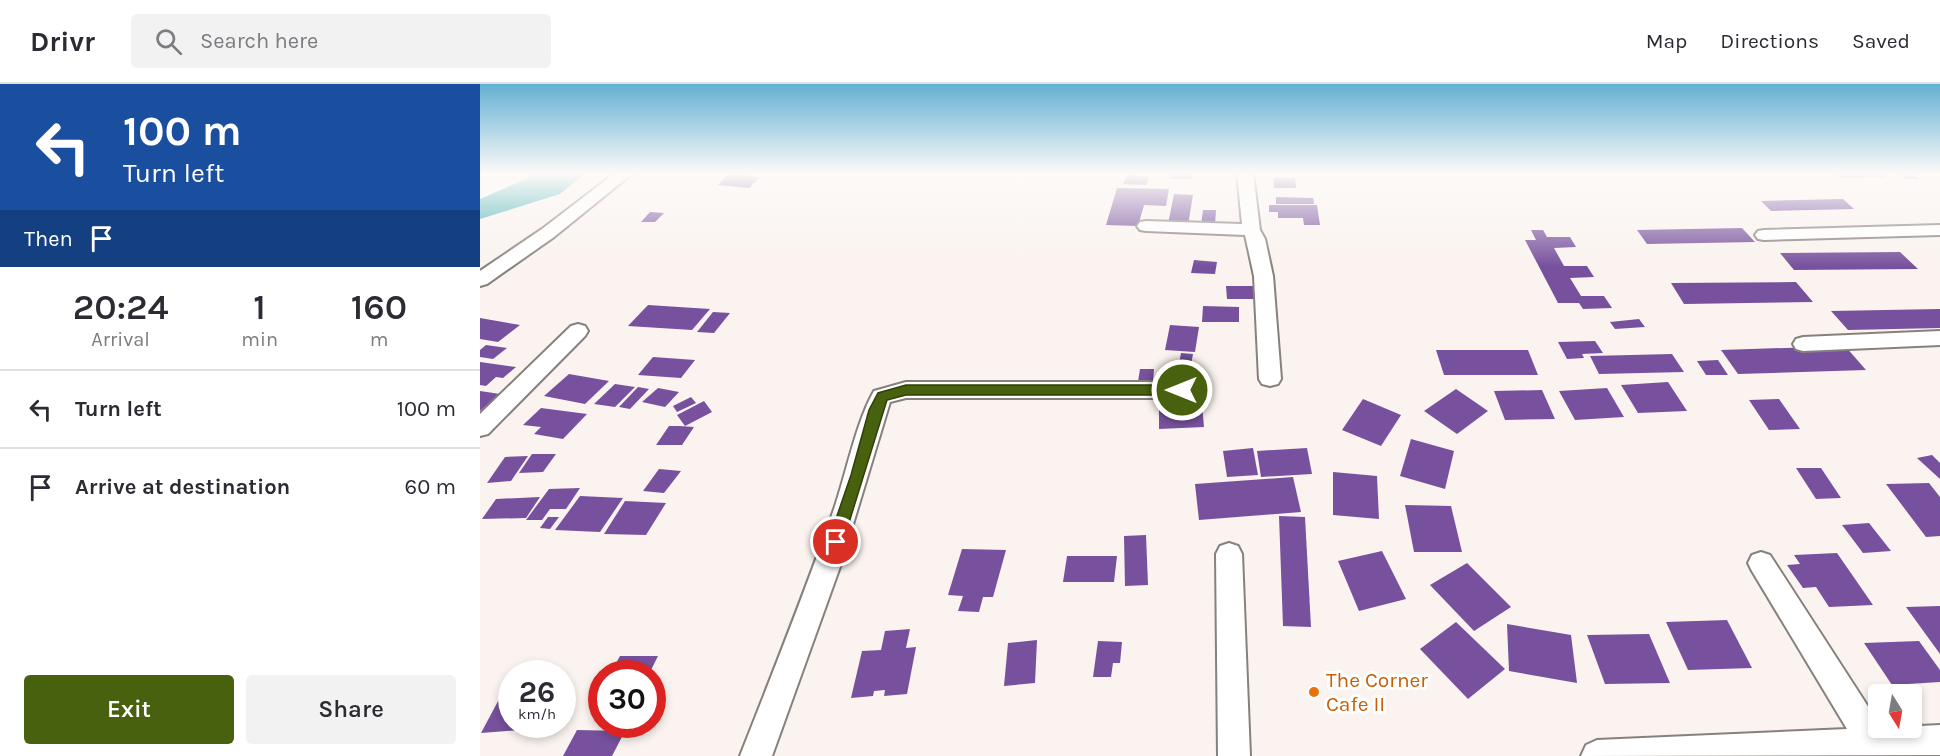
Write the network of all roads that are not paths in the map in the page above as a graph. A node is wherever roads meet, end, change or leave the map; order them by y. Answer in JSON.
{"nodes":[{"id":1,"x":585,"y":204,"type":"edge"},
{"id":2,"x":1248,"y":204,"type":"edge"},
{"id":3,"x":1146,"y":226,"type":"dead end"},
{"id":4,"x":1251,"y":230,"type":"junction"},
{"id":5,"x":1940,"y":230,"type":"edge"},
{"id":6,"x":1764,"y":234,"type":"dead end"},
{"id":7,"x":480,"y":280,"type":"edge"},
{"id":8,"x":578,"y":331,"type":"dead end"},
{"id":9,"x":1940,"y":338,"type":"edge"},
{"id":10,"x":1803,"y":344,"type":"dead end"},
{"id":11,"x":1270,"y":379,"type":"dead end"},
{"id":12,"x":1182,"y":390,"type":"dead end"},
{"id":13,"x":480,"y":428,"type":"edge"},
{"id":14,"x":1229,"y":554,"type":"dead end"},
{"id":15,"x":1761,"y":563,"type":"dead end"},
{"id":16,"x":1940,"y":740,"type":"edge"},
{"id":17,"x":1873,"y":742,"type":"junction"},
{"id":18,"x":756,"y":756,"type":"edge"},
{"id":19,"x":1234,"y":756,"type":"edge"},
{"id":20,"x":1597,"y":756,"type":"edge"}],
"edges":[{"from":1,"to":7,"type":"street"},
{"from":2,"to":4,"type":"street"},
{"from":3,"to":4,"type":"street"},
{"from":4,"to":11,"type":"street"},
{"from":5,"to":6,"type":"street"},
{"from":8,"to":13,"type":"street"},
{"from":9,"to":10,"type":"street"},
{"from":12,"to":18,"type":"street"},
{"from":14,"to":19,"type":"street"},
{"from":15,"to":17,"type":"street"},
{"from":16,"to":17,"type":"street"},
{"from":17,"to":20,"type":"street"}]}
